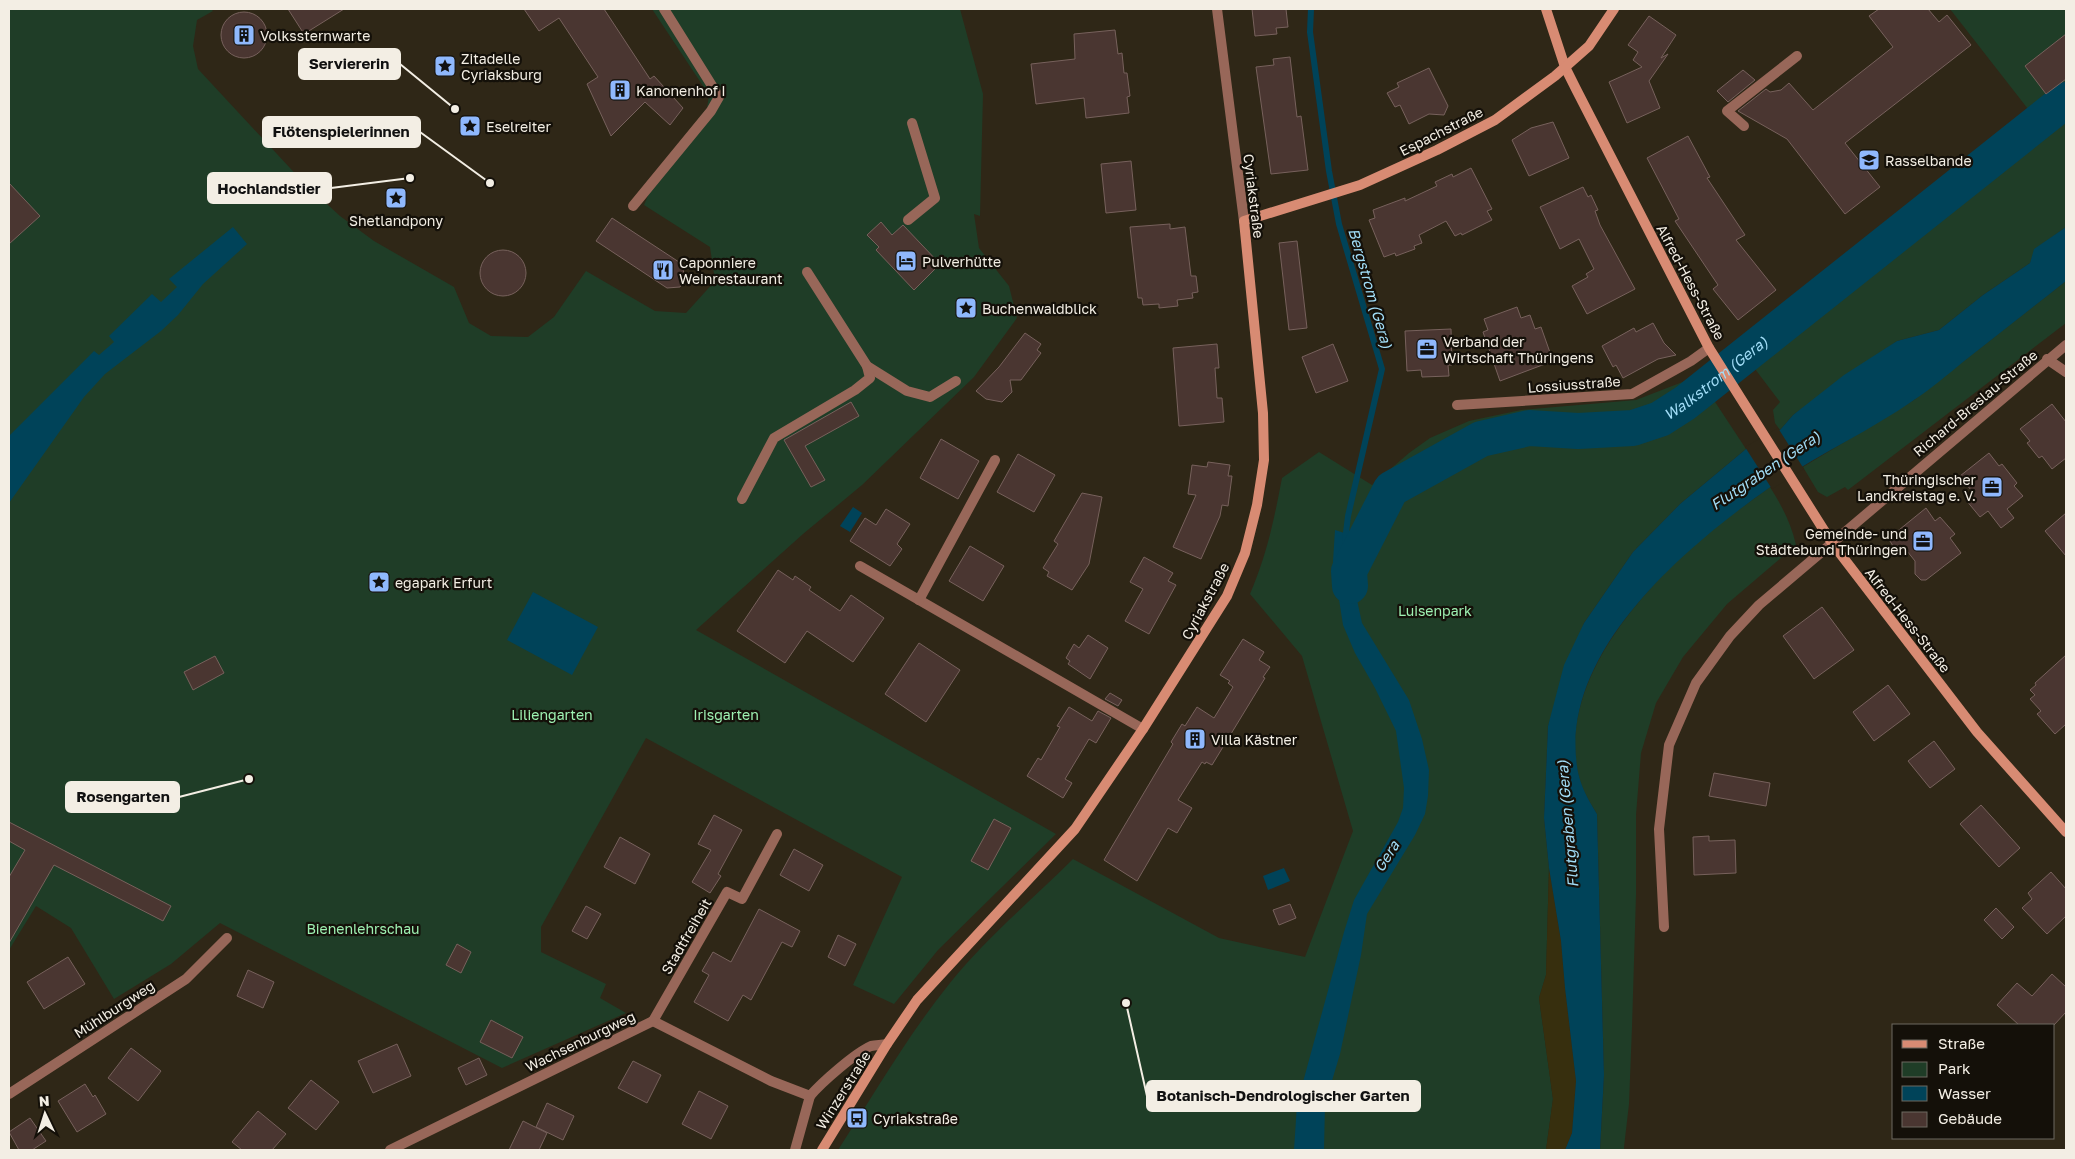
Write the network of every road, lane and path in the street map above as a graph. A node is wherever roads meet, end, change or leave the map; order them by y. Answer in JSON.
{"nodes":[{"id":1,"x":664,"y":9,"type":"edge"},
{"id":2,"x":1217,"y":9,"type":"edge"},
{"id":3,"x":1546,"y":9,"type":"edge"},
{"id":4,"x":1614,"y":9,"type":"edge"},
{"id":5,"x":1797,"y":56,"type":"dead end"},
{"id":6,"x":1565,"y":67,"type":"junction"},
{"id":7,"x":912,"y":123,"type":"dead end"},
{"id":8,"x":1744,"y":126,"type":"dead end"},
{"id":9,"x":633,"y":206,"type":"dead end"},
{"id":10,"x":908,"y":220,"type":"dead end"},
{"id":11,"x":1244,"y":221,"type":"junction"},
{"id":12,"x":807,"y":272,"type":"dead end"},
{"id":13,"x":2066,"y":345,"type":"edge"},
{"id":14,"x":1711,"y":351,"type":"junction"},
{"id":15,"x":2047,"y":359,"type":"junction"},
{"id":16,"x":867,"y":366,"type":"junction"},
{"id":17,"x":2066,"y":372,"type":"edge"},
{"id":18,"x":956,"y":381,"type":"dead end"},
{"id":19,"x":1457,"y":405,"type":"dead end"},
{"id":20,"x":995,"y":460,"type":"dead end"},
{"id":21,"x":742,"y":499,"type":"dead end"},
{"id":22,"x":1832,"y":543,"type":"junction"},
{"id":23,"x":860,"y":566,"type":"dead end"},
{"id":24,"x":919,"y":600,"type":"junction"},
{"id":25,"x":1143,"y":729,"type":"junction"},
{"id":26,"x":2066,"y":832,"type":"edge"},
{"id":27,"x":777,"y":834,"type":"dead end"},
{"id":28,"x":1664,"y":927,"type":"dead end"},
{"id":29,"x":227,"y":938,"type":"dead end"},
{"id":30,"x":653,"y":1021,"type":"junction"},
{"id":31,"x":887,"y":1044,"type":"junction"},
{"id":32,"x":9,"y":1094,"type":"edge"},
{"id":33,"x":810,"y":1096,"type":"junction"},
{"id":34,"x":390,"y":1150,"type":"edge"},
{"id":35,"x":795,"y":1150,"type":"edge"},
{"id":36,"x":822,"y":1150,"type":"edge"}],
"edges":[{"from":1,"to":9,"type":"street"},
{"from":2,"to":11,"type":"street","name":"Cyriakstraße"},
{"from":3,"to":6,"type":"street","name":"Alfred-Hess-Straße"},
{"from":4,"to":6,"type":"street","name":"Espachstraße"},
{"from":5,"to":8,"type":"street"},
{"from":6,"to":11,"type":"street","name":"Espachstraße"},
{"from":6,"to":14,"type":"street","name":"Alfred-Hess-Straße"},
{"from":7,"to":10,"type":"street"},
{"from":11,"to":25,"type":"street","name":"Cyriakstraße"},
{"from":12,"to":16,"type":"street"},
{"from":13,"to":15,"type":"street","name":"Richard-Breslau-Straße"},
{"from":14,"to":19,"type":"street","name":"Lossiusstraße"},
{"from":14,"to":22,"type":"street","name":"Alfred-Hess-Straße"},
{"from":15,"to":17,"type":"street"},
{"from":15,"to":22,"type":"street","name":"Richard-Breslau-Straße"},
{"from":16,"to":18,"type":"street"},
{"from":16,"to":21,"type":"street"},
{"from":20,"to":24,"type":"street"},
{"from":22,"to":26,"type":"street","name":"Alfred-Hess-Straße"},
{"from":22,"to":28,"type":"street","name":"Richard-Breslau-Straße"},
{"from":23,"to":24,"type":"street"},
{"from":24,"to":25,"type":"street"},
{"from":25,"to":31,"type":"street","name":"Cyriakstraße"},
{"from":27,"to":30,"type":"street","name":"Stadtfreiheit"},
{"from":29,"to":32,"type":"street","name":"Mühlburgweg"},
{"from":30,"to":33,"type":"street","name":"Wachsenburgweg"},
{"from":30,"to":34,"type":"street","name":"Wachsenburgweg"},
{"from":31,"to":33,"type":"street"},
{"from":31,"to":36,"type":"street","name":"Winzerstraße"},
{"from":33,"to":35,"type":"street"}]}
